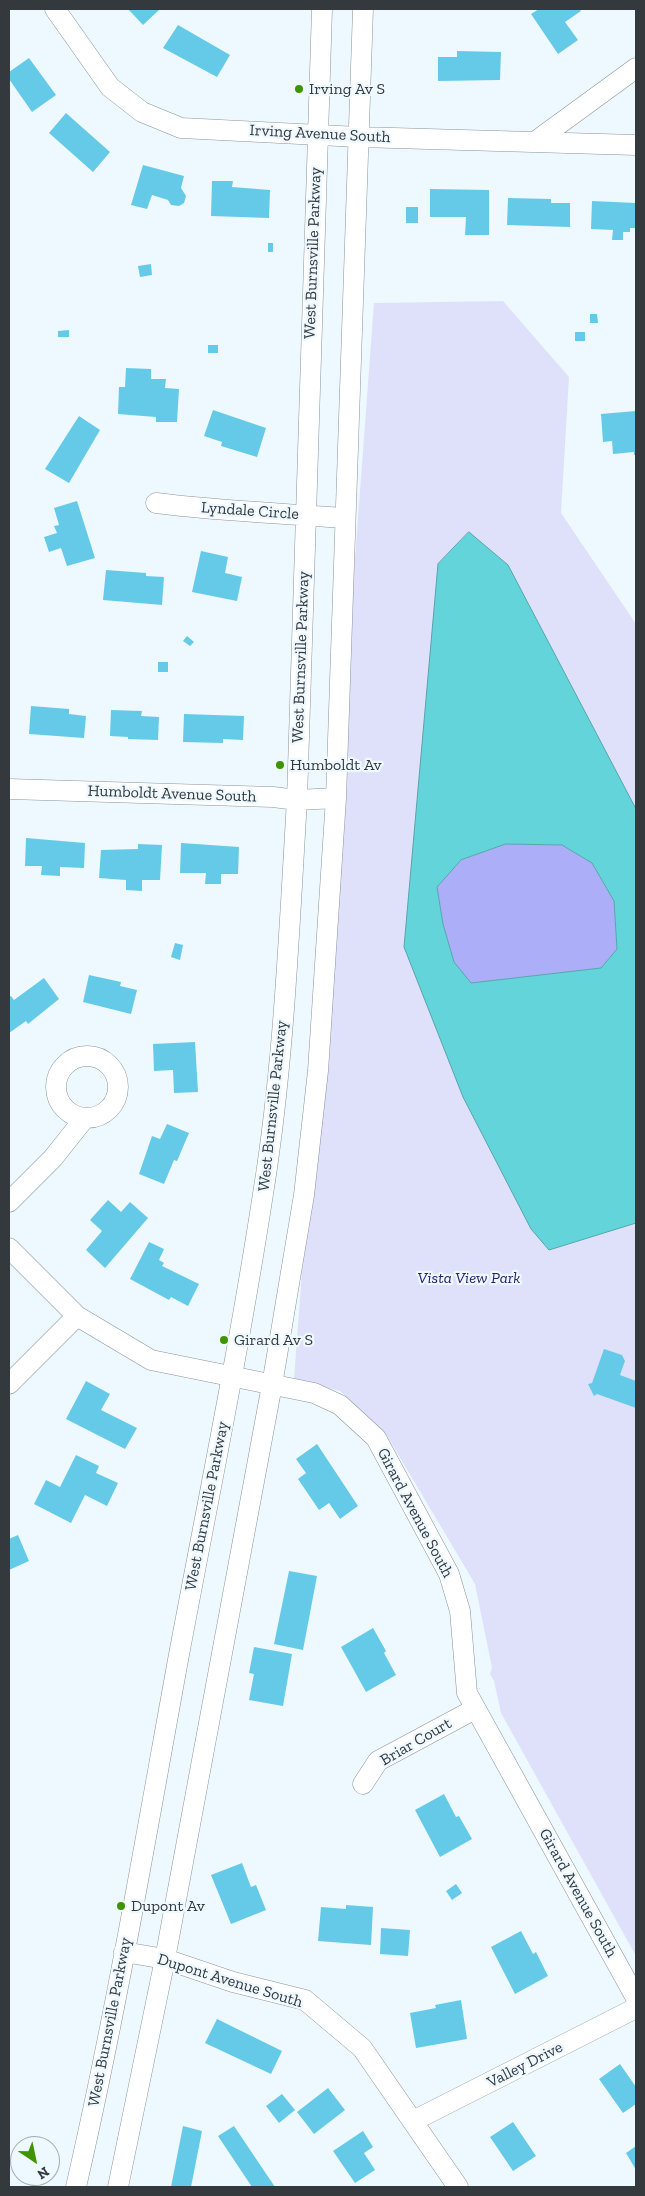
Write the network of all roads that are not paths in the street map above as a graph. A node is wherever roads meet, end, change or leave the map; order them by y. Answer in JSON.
{"nodes":[{"id":1,"x":55,"y":9,"type":"edge"},
{"id":2,"x":322,"y":9,"type":"edge"},
{"id":3,"x":363,"y":9,"type":"edge"},
{"id":4,"x":636,"y":68,"type":"edge"},
{"id":5,"x":317,"y":135,"type":"junction"},
{"id":6,"x":359,"y":137,"type":"junction"},
{"id":7,"x":536,"y":141,"type":"junction"},
{"id":8,"x":636,"y":145,"type":"edge"},
{"id":9,"x":156,"y":503,"type":"dead end"},
{"id":10,"x":305,"y":515,"type":"junction"},
{"id":11,"x":344,"y":518,"type":"junction"},
{"id":12,"x":9,"y":789,"type":"edge"},
{"id":13,"x":336,"y":798,"type":"junction"},
{"id":14,"x":297,"y":800,"type":"junction"},
{"id":15,"x":84,"y":1119,"type":"dead end"},
{"id":16,"x":9,"y":1202,"type":"edge"},
{"id":17,"x":9,"y":1248,"type":"edge"},
{"id":18,"x":77,"y":1316,"type":"junction"},
{"id":19,"x":231,"y":1377,"type":"junction"},
{"id":20,"x":9,"y":1384,"type":"edge"},
{"id":21,"x":272,"y":1385,"type":"junction"},
{"id":22,"x":475,"y":1708,"type":"junction"},
{"id":23,"x":363,"y":1784,"type":"dead end"},
{"id":24,"x":124,"y":1952,"type":"junction"},
{"id":25,"x":165,"y":1960,"type":"junction"},
{"id":26,"x":636,"y":1998,"type":"edge"},
{"id":27,"x":636,"y":2008,"type":"edge"},
{"id":28,"x":413,"y":2121,"type":"junction"},
{"id":29,"x":76,"y":2187,"type":"edge"},
{"id":30,"x":118,"y":2187,"type":"edge"},
{"id":31,"x":458,"y":2187,"type":"edge"}],
"edges":[{"from":1,"to":5,"type":"street","name":"Irving Avenue South"},
{"from":2,"to":5,"type":"street","name":"West Burnsville Parkway"},
{"from":3,"to":6,"type":"street"},
{"from":4,"to":7,"type":"street"},
{"from":5,"to":6,"type":"street","name":"Irving Avenue South"},
{"from":5,"to":10,"type":"street","name":"West Burnsville Parkway"},
{"from":6,"to":7,"type":"street","name":"Irving Avenue South"},
{"from":6,"to":11,"type":"street"},
{"from":7,"to":8,"type":"street","name":"Irving Avenue South"},
{"from":9,"to":10,"type":"street","name":"Lyndale Circle"},
{"from":10,"to":11,"type":"street","name":"Lyndale Circle"},
{"from":10,"to":14,"type":"street","name":"West Burnsville Parkway"},
{"from":11,"to":13,"type":"street"},
{"from":12,"to":14,"type":"street","name":"Humboldt Avenue South"},
{"from":13,"to":14,"type":"street","name":"Humboldt Avenue South"},
{"from":13,"to":21,"type":"street"},
{"from":14,"to":19,"type":"street","name":"West Burnsville Parkway"},
{"from":15,"to":16,"type":"street"},
{"from":17,"to":18,"type":"street","name":"Girard Avenue South"},
{"from":18,"to":19,"type":"street","name":"Girard Avenue South"},
{"from":18,"to":20,"type":"street"},
{"from":19,"to":21,"type":"street","name":"Girard Avenue South"},
{"from":19,"to":24,"type":"street","name":"West Burnsville Parkway"},
{"from":21,"to":22,"type":"street","name":"Girard Avenue South"},
{"from":21,"to":25,"type":"street"},
{"from":22,"to":23,"type":"street","name":"Briar Court"},
{"from":22,"to":26,"type":"street","name":"Girard Avenue South"},
{"from":24,"to":25,"type":"street","name":"Dupont Avenue South"},
{"from":24,"to":29,"type":"street","name":"West Burnsville Parkway"},
{"from":25,"to":28,"type":"street","name":"Dupont Avenue South"},
{"from":25,"to":30,"type":"street"},
{"from":27,"to":28,"type":"street","name":"Valley Drive"},
{"from":28,"to":31,"type":"street","name":"Dupont Avenue South"}]}
